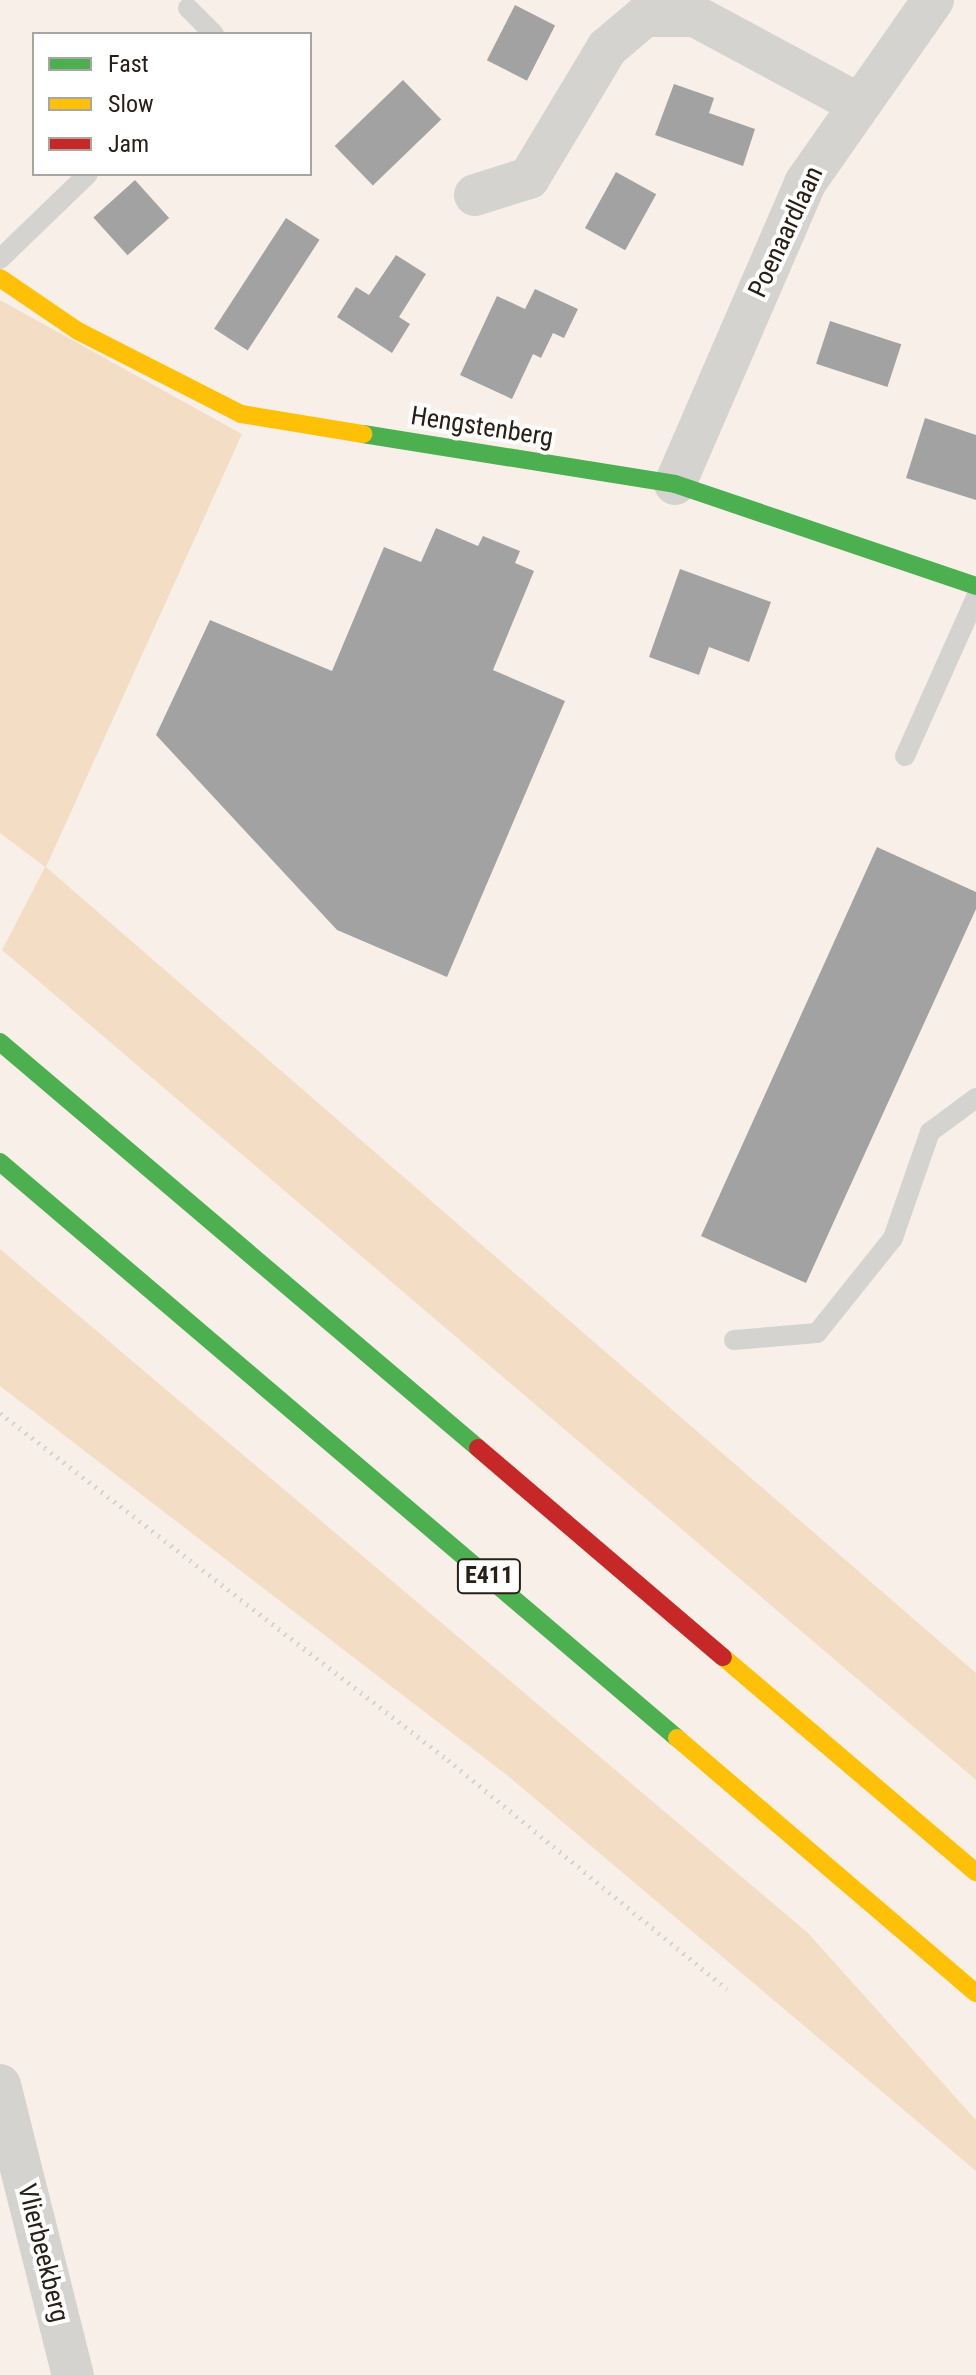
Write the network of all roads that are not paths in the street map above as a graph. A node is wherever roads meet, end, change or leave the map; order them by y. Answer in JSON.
{"nodes":[{"id":1,"x":933,"y":0,"type":"edge"},
{"id":2,"x":188,"y":8,"type":"dead end"},
{"id":3,"x":212,"y":32,"type":"edge"},
{"id":4,"x":855,"y":102,"type":"junction"},
{"id":5,"x":86,"y":176,"type":"edge"},
{"id":6,"x":475,"y":195,"type":"dead end"},
{"id":7,"x":0,"y":259,"type":"edge"},
{"id":8,"x":0,"y":278,"type":"edge"},
{"id":9,"x":675,"y":484,"type":"junction"},
{"id":10,"x":976,"y":586,"type":"edge"},
{"id":11,"x":976,"y":597,"type":"edge"},
{"id":12,"x":905,"y":756,"type":"dead end"},
{"id":13,"x":0,"y":1042,"type":"edge"},
{"id":14,"x":976,"y":1098,"type":"edge"},
{"id":15,"x":0,"y":1162,"type":"edge"},
{"id":16,"x":734,"y":1340,"type":"dead end"},
{"id":17,"x":976,"y":1872,"type":"edge"},
{"id":18,"x":976,"y":1993,"type":"edge"},
{"id":19,"x":0,"y":2085,"type":"edge"},
{"id":20,"x":73,"y":2375,"type":"edge"}],
"edges":[{"from":1,"to":4,"type":"street","name":"Poenaardlaan"},
{"from":2,"to":3,"type":"lane"},
{"from":4,"to":6,"type":"street"},
{"from":4,"to":9,"type":"street","name":"Poenaardlaan"},
{"from":5,"to":7,"type":"lane"},
{"from":8,"to":9,"type":"main road","name":"Hengstenberg"},
{"from":9,"to":10,"type":"main road","name":"Hengstenberg"},
{"from":11,"to":12,"type":"lane"},
{"from":13,"to":17,"type":"main road"},
{"from":14,"to":16,"type":"lane"},
{"from":15,"to":18,"type":"main road","number":"E411"},
{"from":19,"to":20,"type":"street","name":"Vlierbeekberg"}]}
